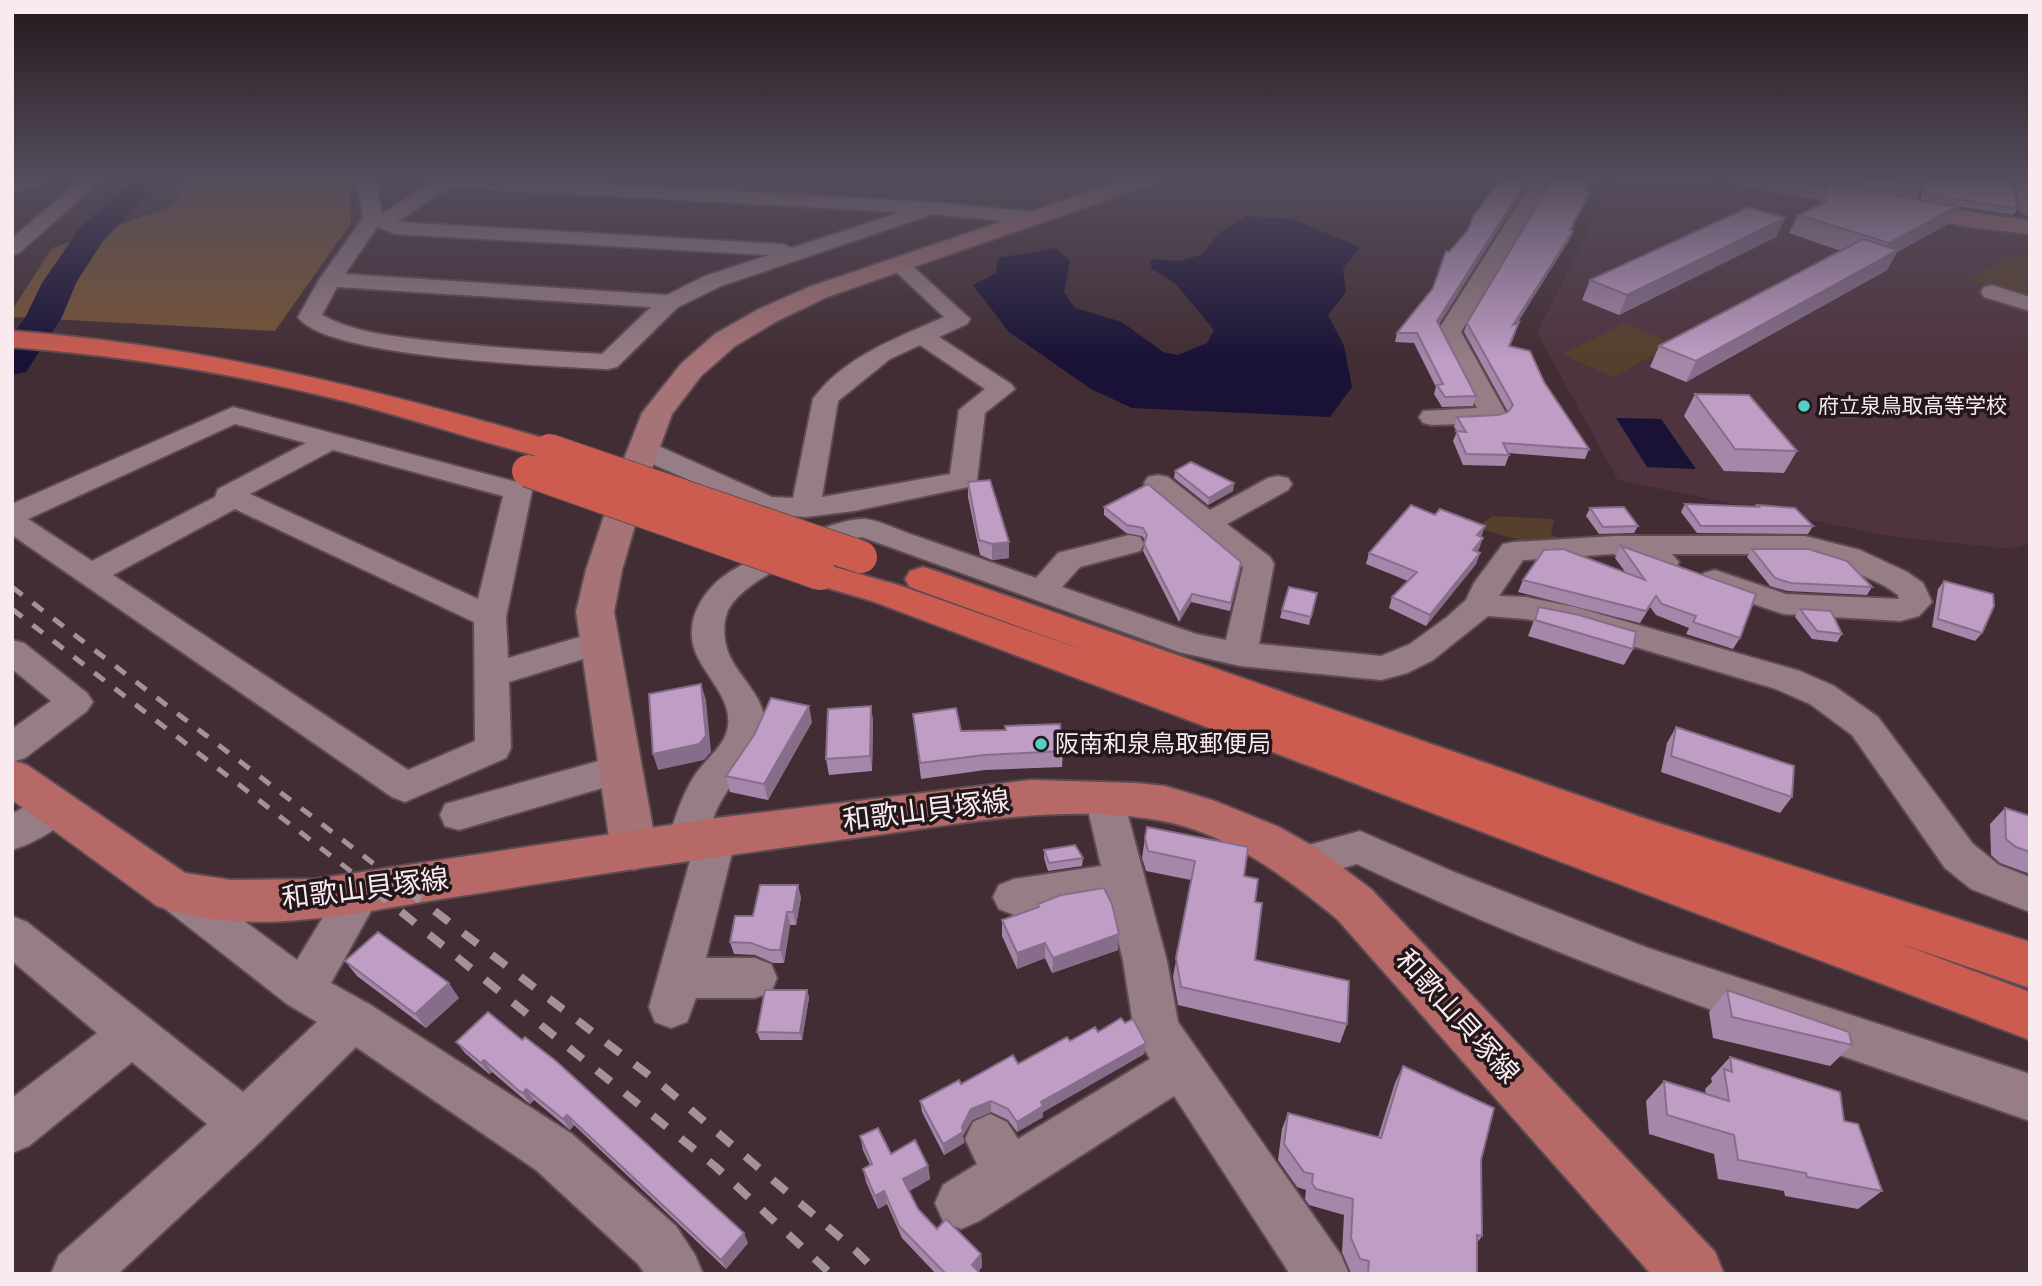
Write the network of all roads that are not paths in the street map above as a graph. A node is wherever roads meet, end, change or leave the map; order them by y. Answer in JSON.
{"nodes":[{"id":1,"x":362,"y":240,"type":"edge"},
{"id":2,"x":608,"y":240,"type":"edge"},
{"id":3,"x":663,"y":240,"type":"edge"},
{"id":4,"x":834,"y":240,"type":"edge"},
{"id":5,"x":970,"y":240,"type":"edge"},
{"id":6,"x":1505,"y":240,"type":"edge"},
{"id":7,"x":661,"y":243,"type":"junction"},
{"id":8,"x":800,"y":251,"type":"junction"},
{"id":9,"x":899,"y":264,"type":"junction"},
{"id":10,"x":330,"y":280,"type":"junction"},
{"id":11,"x":1992,"y":292,"type":"dead end"},
{"id":12,"x":670,"y":302,"type":"junction"},
{"id":13,"x":2030,"y":304,"type":"edge"},
{"id":14,"x":923,"y":337,"type":"junction"},
{"id":15,"x":12,"y":339,"type":"edge"},
{"id":16,"x":12,"y":356,"type":"edge"},
{"id":17,"x":124,"y":359,"type":"junction"},
{"id":18,"x":1432,"y":417,"type":"dead end"},
{"id":19,"x":329,"y":441,"type":"junction"},
{"id":20,"x":644,"y":450,"type":"junction"},
{"id":21,"x":539,"y":461,"type":"junction"},
{"id":22,"x":1158,"y":483,"type":"dead end"},
{"id":23,"x":1278,"y":484,"type":"dead end"},
{"id":24,"x":234,"y":498,"type":"junction"},
{"id":25,"x":806,"y":508,"type":"junction"},
{"id":26,"x":12,"y":515,"type":"edge"},
{"id":27,"x":12,"y":521,"type":"edge"},
{"id":28,"x":1208,"y":523,"type":"junction"},
{"id":29,"x":1129,"y":544,"type":"dead end"},
{"id":30,"x":1616,"y":545,"type":"junction"},
{"id":31,"x":90,"y":574,"type":"junction"},
{"id":32,"x":1041,"y":592,"type":"junction"},
{"id":33,"x":1480,"y":606,"type":"junction"},
{"id":34,"x":490,"y":617,"type":"junction"},
{"id":35,"x":600,"y":642,"type":"junction"},
{"id":36,"x":12,"y":651,"type":"edge"},
{"id":37,"x":1240,"y":654,"type":"junction"},
{"id":38,"x":491,"y":675,"type":"junction"},
{"id":39,"x":12,"y":748,"type":"edge"},
{"id":40,"x":620,"y":769,"type":"junction"},
{"id":41,"x":12,"y":777,"type":"edge"},
{"id":42,"x":1104,"y":797,"type":"junction"},
{"id":43,"x":56,"y":807,"type":"junction"},
{"id":44,"x":459,"y":815,"type":"dead end"},
{"id":45,"x":12,"y":834,"type":"edge"},
{"id":46,"x":702,"y":839,"type":"junction"},
{"id":47,"x":634,"y":851,"type":"junction"},
{"id":48,"x":1301,"y":863,"type":"junction"},
{"id":49,"x":1125,"y":880,"type":"junction"},
{"id":50,"x":174,"y":892,"type":"junction"},
{"id":51,"x":360,"y":892,"type":"junction"},
{"id":52,"x":2030,"y":895,"type":"edge"},
{"id":53,"x":1014,"y":897,"type":"dead end"},
{"id":54,"x":19,"y":952,"type":"edge"},
{"id":55,"x":2030,"y":965,"type":"edge"},
{"id":56,"x":755,"y":978,"type":"dead end"},
{"id":57,"x":303,"y":990,"type":"junction"},
{"id":58,"x":2030,"y":1016,"type":"edge"},
{"id":59,"x":353,"y":1019,"type":"junction"},
{"id":60,"x":133,"y":1033,"type":"junction"},
{"id":61,"x":1180,"y":1066,"type":"junction"},
{"id":62,"x":2030,"y":1098,"type":"edge"},
{"id":63,"x":244,"y":1124,"type":"junction"},
{"id":64,"x":12,"y":1129,"type":"edge"},
{"id":65,"x":961,"y":1203,"type":"dead end"},
{"id":66,"x":78,"y":1274,"type":"edge"},
{"id":67,"x":676,"y":1274,"type":"edge"},
{"id":68,"x":1322,"y":1274,"type":"edge"},
{"id":69,"x":1693,"y":1274,"type":"edge"}],
"edges":[{"from":1,"to":10,"type":"street"},
{"from":2,"to":7,"type":"street"},
{"from":3,"to":7,"type":"street"},
{"from":4,"to":8,"type":"street"},
{"from":5,"to":9,"type":"street"},
{"from":6,"to":18,"type":"street"},
{"from":7,"to":8,"type":"street"},
{"from":8,"to":12,"type":"street"},
{"from":9,"to":14,"type":"street"},
{"from":9,"to":20,"type":"street"},
{"from":10,"to":12,"type":"street"},
{"from":10,"to":12,"type":"street"},
{"from":11,"to":13,"type":"street"},
{"from":14,"to":25,"type":"street"},
{"from":14,"to":25,"type":"street"},
{"from":15,"to":17,"type":"highway"},
{"from":16,"to":17,"type":"highway"},
{"from":17,"to":21,"type":"highway"},
{"from":19,"to":24,"type":"street"},
{"from":19,"to":26,"type":"street"},
{"from":19,"to":34,"type":"street"},
{"from":20,"to":25,"type":"street"},
{"from":20,"to":35,"type":"street"},
{"from":21,"to":55,"type":"highway","bridge":true},
{"from":21,"to":58,"type":"highway","bridge":true},
{"from":22,"to":28,"type":"street"},
{"from":23,"to":28,"type":"street"},
{"from":24,"to":31,"type":"street"},
{"from":24,"to":34,"type":"street"},
{"from":27,"to":31,"type":"street"},
{"from":28,"to":37,"type":"street"},
{"from":29,"to":32,"type":"street"},
{"from":30,"to":30,"type":"street"},
{"from":30,"to":33,"type":"street"},
{"from":31,"to":38,"type":"street"},
{"from":32,"to":37,"type":"street"},
{"from":32,"to":46,"type":"street"},
{"from":33,"to":37,"type":"street"},
{"from":33,"to":52,"type":"street"},
{"from":34,"to":38,"type":"street"},
{"from":35,"to":38,"type":"street"},
{"from":35,"to":40,"type":"street"},
{"from":36,"to":39,"type":"street"},
{"from":40,"to":44,"type":"street"},
{"from":40,"to":47,"type":"street"},
{"from":41,"to":43,"type":"main road","name":"和歌山貝塚線"},
{"from":42,"to":46,"type":"main road","name":"和歌山貝塚線"},
{"from":42,"to":48,"type":"main road","name":"和歌山貝塚線"},
{"from":42,"to":49,"type":"street"},
{"from":43,"to":45,"type":"street"},
{"from":43,"to":50,"type":"main road","name":"和歌山貝塚線"},
{"from":46,"to":47,"type":"main road","name":"和歌山貝塚線"},
{"from":46,"to":56,"type":"street"},
{"from":47,"to":51,"type":"main road","name":"和歌山貝塚線"},
{"from":48,"to":62,"type":"street"},
{"from":48,"to":69,"type":"main road","name":"和歌山貝塚線"},
{"from":49,"to":53,"type":"street"},
{"from":49,"to":61,"type":"street"},
{"from":50,"to":51,"type":"main road","name":"和歌山貝塚線"},
{"from":50,"to":57,"type":"street"},
{"from":51,"to":57,"type":"street"},
{"from":54,"to":60,"type":"street"},
{"from":57,"to":59,"type":"street"},
{"from":59,"to":63,"type":"street"},
{"from":59,"to":67,"type":"street"},
{"from":60,"to":63,"type":"street"},
{"from":60,"to":64,"type":"street"},
{"from":61,"to":65,"type":"street"},
{"from":61,"to":68,"type":"street"},
{"from":63,"to":66,"type":"street"}]}
